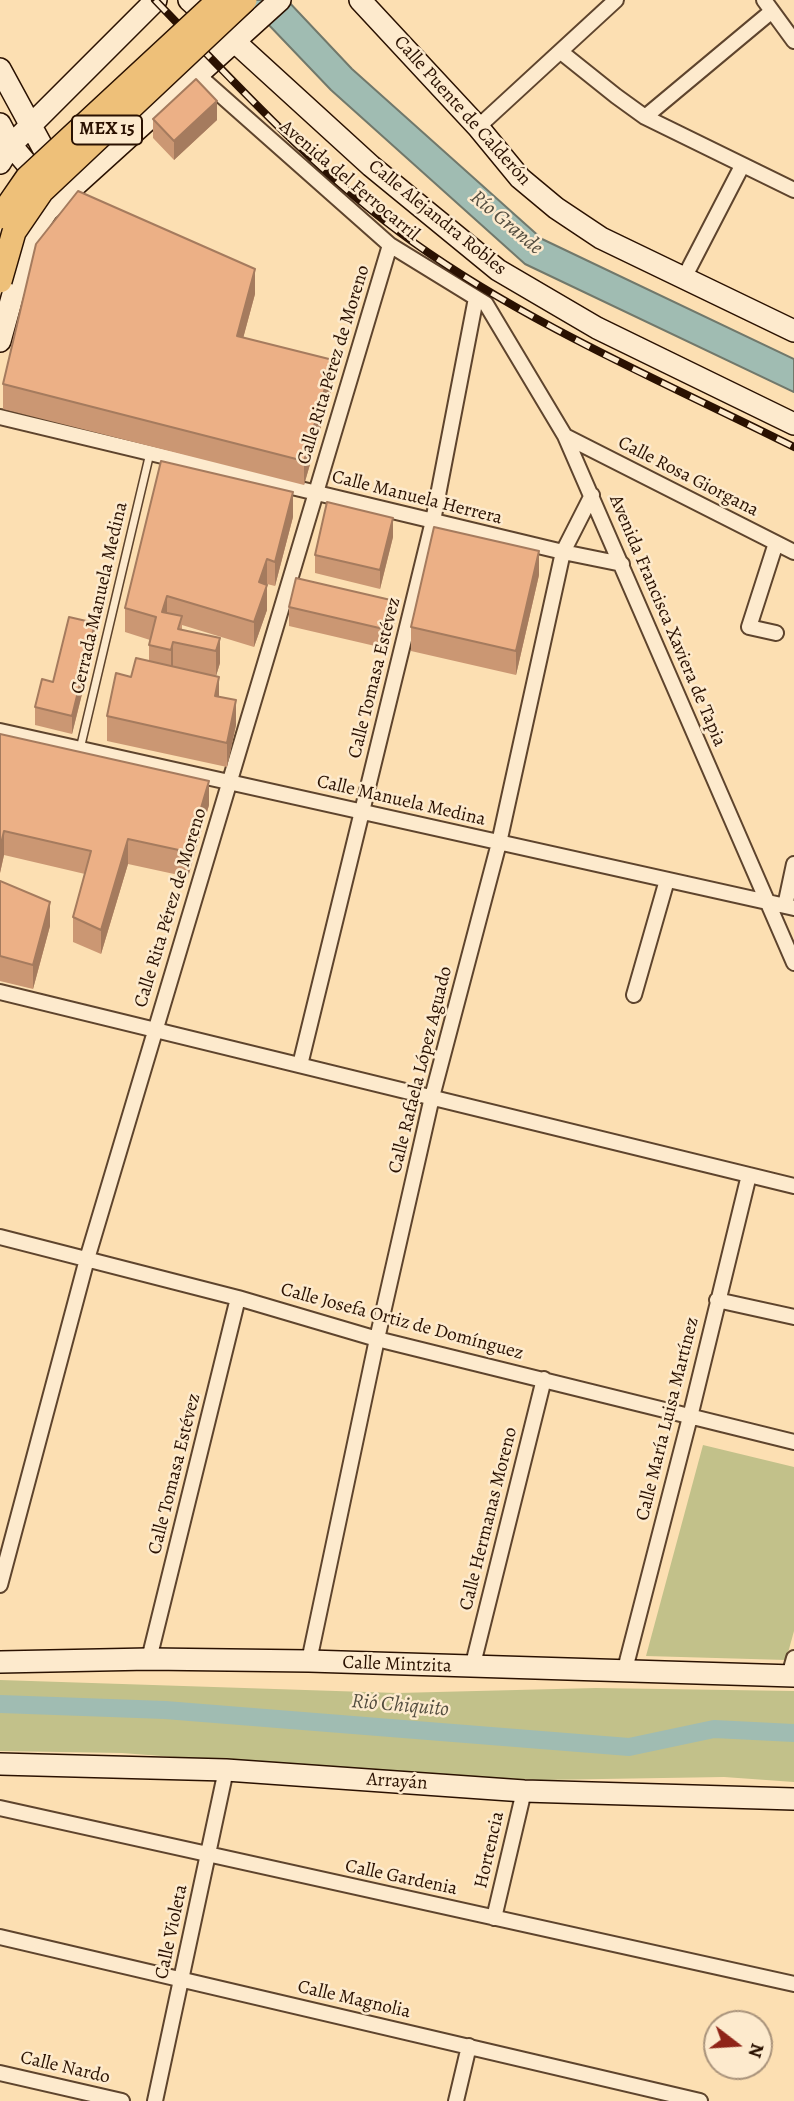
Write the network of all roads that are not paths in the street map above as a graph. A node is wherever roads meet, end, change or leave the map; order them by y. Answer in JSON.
{"nodes":[{"id":1,"x":156,"y":0,"type":"edge"},
{"id":2,"x":189,"y":0,"type":"edge"},
{"id":3,"x":219,"y":0,"type":"edge"},
{"id":4,"x":245,"y":0,"type":"edge"},
{"id":5,"x":280,"y":0,"type":"edge"},
{"id":6,"x":360,"y":0,"type":"edge"},
{"id":7,"x":616,"y":0,"type":"edge"},
{"id":8,"x":768,"y":6,"type":"edge"},
{"id":9,"x":794,"y":41,"type":"edge"},
{"id":10,"x":233,"y":43,"type":"junction"},
{"id":11,"x":561,"y":52,"type":"junction"},
{"id":12,"x":0,"y":69,"type":"edge"},
{"id":13,"x":198,"y":75,"type":"junction"},
{"id":14,"x":645,"y":117,"type":"junction"},
{"id":15,"x":0,"y":124,"type":"edge"},
{"id":16,"x":30,"y":126,"type":"junction"},
{"id":17,"x":478,"y":127,"type":"junction"},
{"id":18,"x":6,"y":154,"type":"edge"},
{"id":19,"x":742,"y":166,"type":"junction"},
{"id":20,"x":794,"y":190,"type":"edge"},
{"id":21,"x":66,"y":194,"type":"junction"},
{"id":22,"x":0,"y":217,"type":"edge"},
{"id":23,"x":390,"y":245,"type":"junction"},
{"id":24,"x":684,"y":278,"type":"junction"},
{"id":25,"x":0,"y":281,"type":"edge"},
{"id":26,"x":481,"y":301,"type":"junction"},
{"id":27,"x":794,"y":331,"type":"edge"},
{"id":28,"x":0,"y":341,"type":"edge"},
{"id":29,"x":0,"y":416,"type":"edge"},
{"id":30,"x":794,"y":424,"type":"edge"},
{"id":31,"x":565,"y":436,"type":"junction"},
{"id":32,"x":150,"y":453,"type":"junction"},
{"id":33,"x":315,"y":493,"type":"junction"},
{"id":34,"x":592,"y":495,"type":"junction"},
{"id":35,"x":433,"y":521,"type":"junction"},
{"id":36,"x":776,"y":543,"type":"junction"},
{"id":37,"x":563,"y":552,"type":"junction"},
{"id":38,"x":794,"y":552,"type":"edge"},
{"id":39,"x":622,"y":564,"type":"junction"},
{"id":40,"x":776,"y":633,"type":"dead end"},
{"id":41,"x":0,"y":731,"type":"edge"},
{"id":42,"x":80,"y":749,"type":"junction"},
{"id":43,"x":229,"y":782,"type":"junction"},
{"id":44,"x":362,"y":812,"type":"junction"},
{"id":45,"x":499,"y":843,"type":"junction"},
{"id":46,"x":794,"y":864,"type":"edge"},
{"id":47,"x":667,"y":880,"type":"junction"},
{"id":48,"x":766,"y":903,"type":"junction"},
{"id":49,"x":789,"y":907,"type":"edge"},
{"id":50,"x":794,"y":963,"type":"edge"},
{"id":51,"x":0,"y":992,"type":"edge"},
{"id":52,"x":634,"y":995,"type":"dead end"},
{"id":53,"x":155,"y":1030,"type":"junction"},
{"id":54,"x":300,"y":1065,"type":"junction"},
{"id":55,"x":432,"y":1097,"type":"junction"},
{"id":56,"x":749,"y":1175,"type":"junction"},
{"id":57,"x":794,"y":1186,"type":"edge"},
{"id":58,"x":0,"y":1237,"type":"edge"},
{"id":59,"x":87,"y":1259,"type":"junction"},
{"id":60,"x":238,"y":1298,"type":"junction"},
{"id":61,"x":717,"y":1300,"type":"junction"},
{"id":62,"x":794,"y":1317,"type":"edge"},
{"id":63,"x":377,"y":1339,"type":"junction"},
{"id":64,"x":544,"y":1379,"type":"junction"},
{"id":65,"x":690,"y":1417,"type":"junction"},
{"id":66,"x":794,"y":1441,"type":"edge"},
{"id":67,"x":0,"y":1585,"type":"edge"},
{"id":68,"x":149,"y":1659,"type":"junction"},
{"id":69,"x":309,"y":1661,"type":"junction"},
{"id":70,"x":0,"y":1662,"type":"edge"},
{"id":71,"x":472,"y":1668,"type":"junction"},
{"id":72,"x":792,"y":1670,"type":"edge"},
{"id":73,"x":624,"y":1673,"type":"junction"},
{"id":74,"x":0,"y":1764,"type":"edge"},
{"id":75,"x":226,"y":1770,"type":"junction"},
{"id":76,"x":524,"y":1791,"type":"junction"},
{"id":77,"x":794,"y":1799,"type":"edge"},
{"id":78,"x":0,"y":1808,"type":"edge"},
{"id":79,"x":208,"y":1855,"type":"junction"},
{"id":80,"x":494,"y":1918,"type":"junction"},
{"id":81,"x":0,"y":1937,"type":"edge"},
{"id":82,"x":181,"y":1980,"type":"junction"},
{"id":83,"x":794,"y":1984,"type":"edge"},
{"id":84,"x":470,"y":2046,"type":"junction"},
{"id":85,"x":0,"y":2073,"type":"edge"},
{"id":86,"x":122,"y":2101,"type":"edge"},
{"id":87,"x":155,"y":2101,"type":"edge"},
{"id":88,"x":456,"y":2101,"type":"edge"},
{"id":89,"x":700,"y":2101,"type":"edge"}],
"edges":[{"from":1,"to":16,"type":"main road"},
{"from":2,"to":10,"type":"main road","name":"Calle Alejandra Robles"},
{"from":3,"to":22,"type":"main road","number":"MEX 15","bridge":true},
{"from":4,"to":25,"type":"main road","number":"MEX 15","bridge":true},
{"from":5,"to":10,"type":"main road"},
{"from":6,"to":17,"type":"main road","name":"Calle Puente de Calderón"},
{"from":7,"to":11,"type":"street"},
{"from":8,"to":9,"type":"street"},
{"from":8,"to":14,"type":"street"},
{"from":10,"to":13,"type":"main road"},
{"from":10,"to":30,"type":"main road","name":"Calle Alejandra Robles"},
{"from":11,"to":14,"type":"street"},
{"from":11,"to":17,"type":"street"},
{"from":12,"to":16,"type":"main road"},
{"from":13,"to":21,"type":"main road"},
{"from":13,"to":23,"type":"street","name":"Avenida del Ferrocarril"},
{"from":14,"to":19,"type":"street"},
{"from":15,"to":18,"type":"main road"},
{"from":16,"to":18,"type":"main road"},
{"from":16,"to":21,"type":"main road"},
{"from":17,"to":24,"type":"main road","name":"Calle Puente de Calderón"},
{"from":18,"to":21,"type":"main road"},
{"from":19,"to":20,"type":"street"},
{"from":19,"to":24,"type":"street"},
{"from":21,"to":28,"type":"main road"},
{"from":23,"to":26,"type":"street","name":"Avenida del Ferrocarril"},
{"from":23,"to":33,"type":"street","name":"Calle Rita Pérez de Moreno"},
{"from":24,"to":27,"type":"main road","name":"Calle Puente de Calderón"},
{"from":26,"to":31,"type":"street","name":"Avenida Francisca Xaviera de Tapia"},
{"from":26,"to":35,"type":"street","name":"Calle Tomasa Estévez"},
{"from":29,"to":32,"type":"street","name":"Calle Manuela Herrera"},
{"from":31,"to":34,"type":"street","name":"Avenida Francisca Xaviera de Tapia"},
{"from":31,"to":36,"type":"street","name":"Calle Rosa Giorgana"},
{"from":32,"to":33,"type":"street","name":"Calle Manuela Herrera"},
{"from":32,"to":42,"type":"lane","name":"Cerrada Manuela Medina"},
{"from":33,"to":35,"type":"street","name":"Calle Manuela Herrera"},
{"from":33,"to":43,"type":"street","name":"Calle Rita Pérez de Moreno"},
{"from":34,"to":37,"type":"street","name":"Calle Rafaela López Aguado"},
{"from":34,"to":39,"type":"street","name":"Avenida Francisca Xaviera de Tapia"},
{"from":35,"to":37,"type":"street","name":"Calle Manuela Herrera"},
{"from":35,"to":44,"type":"street","name":"Calle Tomasa Estévez"},
{"from":36,"to":38,"type":"street","name":"Calle Rosa Giorgana"},
{"from":36,"to":40,"type":"street"},
{"from":37,"to":39,"type":"street","name":"Calle Manuela Herrera"},
{"from":37,"to":45,"type":"street","name":"Calle Rafaela López Aguado"},
{"from":39,"to":48,"type":"street","name":"Avenida Francisca Xaviera de Tapia"},
{"from":41,"to":42,"type":"street","name":"Calle Manuela Medina"},
{"from":42,"to":43,"type":"street","name":"Calle Manuela Medina"},
{"from":43,"to":44,"type":"street","name":"Calle Manuela Medina"},
{"from":43,"to":53,"type":"street","name":"Calle Rita Pérez de Moreno"},
{"from":44,"to":45,"type":"street","name":"Calle Manuela Medina"},
{"from":44,"to":54,"type":"street","name":"Calle Tomasa Estévez"},
{"from":45,"to":47,"type":"street","name":"Calle Manuela Medina"},
{"from":45,"to":55,"type":"street","name":"Calle Rafaela López Aguado"},
{"from":46,"to":49,"type":"street"},
{"from":47,"to":48,"type":"street","name":"Calle Manuela Medina"},
{"from":47,"to":52,"type":"street"},
{"from":48,"to":49,"type":"street","name":"Calle Manuela Medina"},
{"from":48,"to":50,"type":"street","name":"Avenida Francisca Xaviera de Tapia"},
{"from":51,"to":53,"type":"street"},
{"from":53,"to":54,"type":"street"},
{"from":53,"to":59,"type":"street","name":"Calle Rita Pérez de Moreno"},
{"from":54,"to":55,"type":"street"},
{"from":55,"to":56,"type":"street"},
{"from":55,"to":63,"type":"street","name":"Calle Rafaela López Aguado"},
{"from":56,"to":57,"type":"street"},
{"from":56,"to":61,"type":"street","name":"Calle María Luisa Martínez"},
{"from":58,"to":59,"type":"street","name":"Calle Josefa Ortiz de Domínguez"},
{"from":59,"to":60,"type":"street","name":"Calle Josefa Ortiz de Domínguez"},
{"from":59,"to":67,"type":"street","name":"Calle Rita Pérez de Moreno"},
{"from":60,"to":63,"type":"street","name":"Calle Josefa Ortiz de Domínguez"},
{"from":60,"to":68,"type":"street","name":"Calle Tomasa Estévez"},
{"from":61,"to":62,"type":"street"},
{"from":61,"to":65,"type":"street","name":"Calle María Luisa Martínez"},
{"from":63,"to":64,"type":"street","name":"Calle Josefa Ortiz de Domínguez"},
{"from":63,"to":69,"type":"street","name":"Calle Rafaela López Aguado"},
{"from":64,"to":65,"type":"street","name":"Calle Josefa Ortiz de Domínguez"},
{"from":64,"to":71,"type":"street","name":"Calle Hermanas Moreno"},
{"from":65,"to":66,"type":"street","name":"Calle Josefa Ortiz de Domínguez"},
{"from":65,"to":73,"type":"street","name":"Calle María Luisa Martínez"},
{"from":68,"to":69,"type":"main road","name":"Calle Mintzita"},
{"from":68,"to":70,"type":"main road","name":"Calle Mintzita"},
{"from":69,"to":71,"type":"main road","name":"Calle Mintzita"},
{"from":71,"to":73,"type":"main road","name":"Calle Mintzita"},
{"from":72,"to":73,"type":"main road","name":"Calle Mintzita"},
{"from":74,"to":75,"type":"main road","name":"Arrayán"},
{"from":75,"to":76,"type":"main road","name":"Arrayán"},
{"from":75,"to":79,"type":"street","name":"Calle Violeta"},
{"from":76,"to":77,"type":"main road","name":"Arrayán"},
{"from":76,"to":80,"type":"street","name":"Hortencia"},
{"from":78,"to":79,"type":"street","name":"Calle Gardenia"},
{"from":79,"to":80,"type":"street","name":"Calle Gardenia"},
{"from":79,"to":82,"type":"street","name":"Calle Violeta"},
{"from":80,"to":83,"type":"street","name":"Calle Gardenia"},
{"from":81,"to":82,"type":"street","name":"Calle Magnolia"},
{"from":82,"to":84,"type":"street","name":"Calle Magnolia"},
{"from":82,"to":87,"type":"street","name":"Calle Violeta"},
{"from":84,"to":88,"type":"street"},
{"from":84,"to":89,"type":"street","name":"Calle Magnolia"},
{"from":85,"to":86,"type":"street","name":"Calle Nardo"}]}
